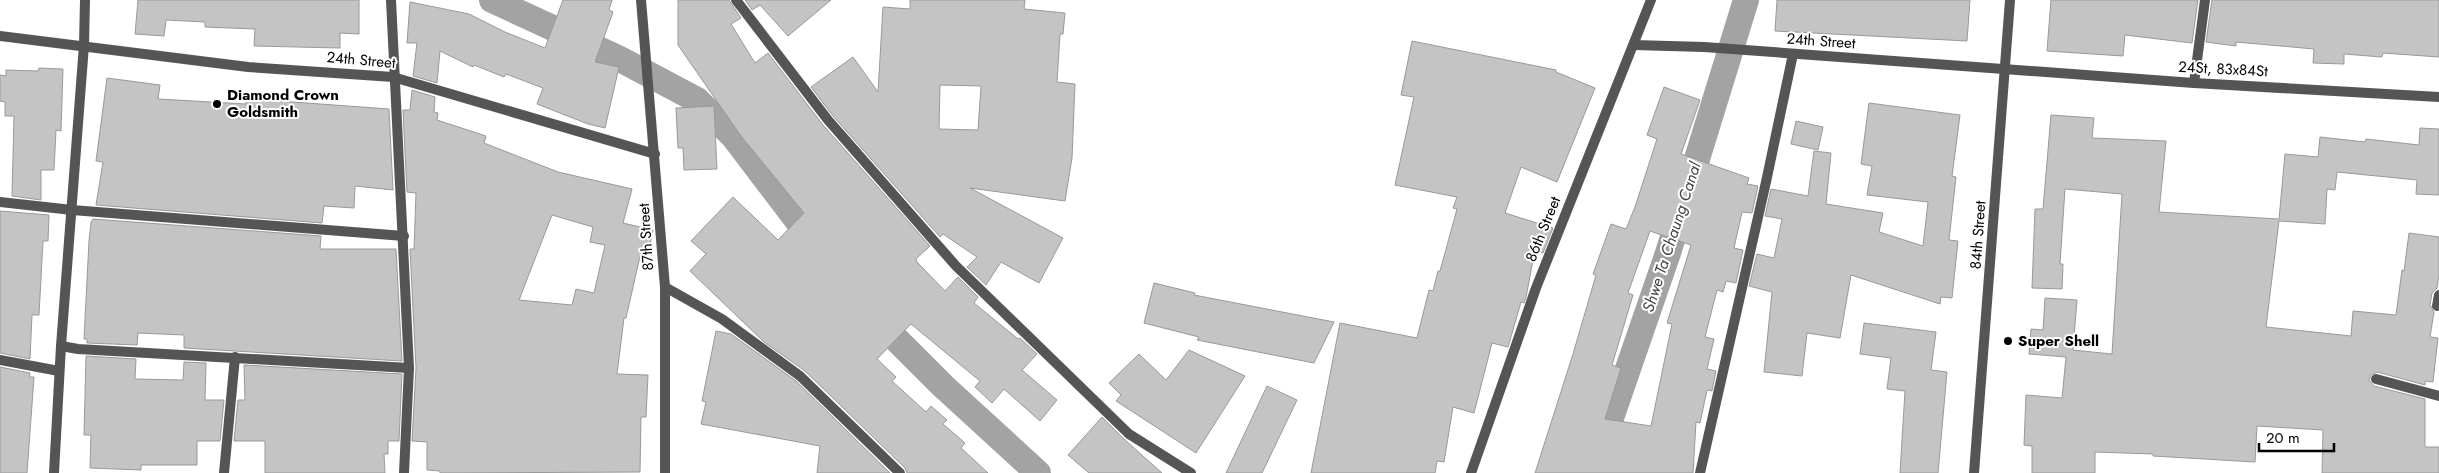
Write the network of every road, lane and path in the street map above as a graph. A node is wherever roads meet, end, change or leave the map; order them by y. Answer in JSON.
{"nodes":[{"id":1,"x":84,"y":0,"type":"edge"},
{"id":2,"x":391,"y":0,"type":"edge"},
{"id":3,"x":641,"y":0,"type":"edge"},
{"id":4,"x":736,"y":0,"type":"edge"},
{"id":5,"x":1651,"y":0,"type":"edge"},
{"id":6,"x":2010,"y":0,"type":"edge"},
{"id":7,"x":2205,"y":0,"type":"edge"},
{"id":8,"x":0,"y":36,"type":"edge"},
{"id":9,"x":84,"y":45,"type":"junction"},
{"id":10,"x":1634,"y":45,"type":"junction"},
{"id":11,"x":1792,"y":54,"type":"junction"},
{"id":12,"x":2006,"y":68,"type":"junction"},
{"id":13,"x":393,"y":76,"type":"junction"},
{"id":14,"x":2194,"y":83,"type":"junction"},
{"id":15,"x":2439,"y":96,"type":"edge"},
{"id":16,"x":655,"y":154,"type":"junction"},
{"id":17,"x":0,"y":202,"type":"edge"},
{"id":18,"x":72,"y":210,"type":"junction"},
{"id":19,"x":404,"y":236,"type":"junction"},
{"id":20,"x":665,"y":287,"type":"junction"},
{"id":21,"x":2439,"y":296,"type":"edge"},
{"id":22,"x":2437,"y":306,"type":"dead end"},
{"id":23,"x":61,"y":346,"type":"junction"},
{"id":24,"x":235,"y":357,"type":"junction"},
{"id":25,"x":0,"y":360,"type":"edge"},
{"id":26,"x":409,"y":368,"type":"junction"},
{"id":27,"x":59,"y":371,"type":"junction"},
{"id":28,"x":2376,"y":379,"type":"dead end"},
{"id":29,"x":2439,"y":396,"type":"edge"},
{"id":30,"x":54,"y":473,"type":"edge"},
{"id":31,"x":224,"y":473,"type":"edge"},
{"id":32,"x":404,"y":473,"type":"edge"},
{"id":33,"x":665,"y":473,"type":"edge"},
{"id":34,"x":900,"y":473,"type":"edge"},
{"id":35,"x":1191,"y":473,"type":"edge"},
{"id":36,"x":1471,"y":473,"type":"edge"},
{"id":37,"x":1700,"y":473,"type":"edge"},
{"id":38,"x":1974,"y":473,"type":"edge"}],
"edges":[{"from":1,"to":9,"type":"street"},
{"from":2,"to":13,"type":"street"},
{"from":3,"to":16,"type":"street","name":"87th Street"},
{"from":4,"to":35,"type":"street"},
{"from":5,"to":10,"type":"street","name":"86th Street"},
{"from":6,"to":12,"type":"street","name":"84th Street"},
{"from":7,"to":14,"type":"street"},
{"from":8,"to":9,"type":"street","name":"24th Street"},
{"from":9,"to":13,"type":"street","name":"24th Street"},
{"from":9,"to":18,"type":"street"},
{"from":10,"to":11,"type":"street","name":"24th Street"},
{"from":10,"to":36,"type":"street","name":"86th Street"},
{"from":11,"to":12,"type":"street","name":"24th Street"},
{"from":11,"to":37,"type":"street"},
{"from":12,"to":14,"type":"street","name":"24St, 83x84St"},
{"from":12,"to":38,"type":"street","name":"84th Street"},
{"from":13,"to":16,"type":"street","name":"24th Street"},
{"from":13,"to":19,"type":"street"},
{"from":14,"to":15,"type":"street","name":"24St, 83x84St"},
{"from":16,"to":20,"type":"street","name":"87th Street"},
{"from":17,"to":18,"type":"street"},
{"from":18,"to":19,"type":"street"},
{"from":18,"to":23,"type":"street"},
{"from":19,"to":26,"type":"street"},
{"from":20,"to":33,"type":"street","name":"87th Street"},
{"from":20,"to":34,"type":"street"},
{"from":21,"to":22,"type":"street"},
{"from":23,"to":24,"type":"street"},
{"from":23,"to":27,"type":"street"},
{"from":24,"to":26,"type":"street"},
{"from":24,"to":31,"type":"street"},
{"from":25,"to":27,"type":"street"},
{"from":26,"to":32,"type":"street"},
{"from":27,"to":30,"type":"street"},
{"from":28,"to":29,"type":"street"}]}
